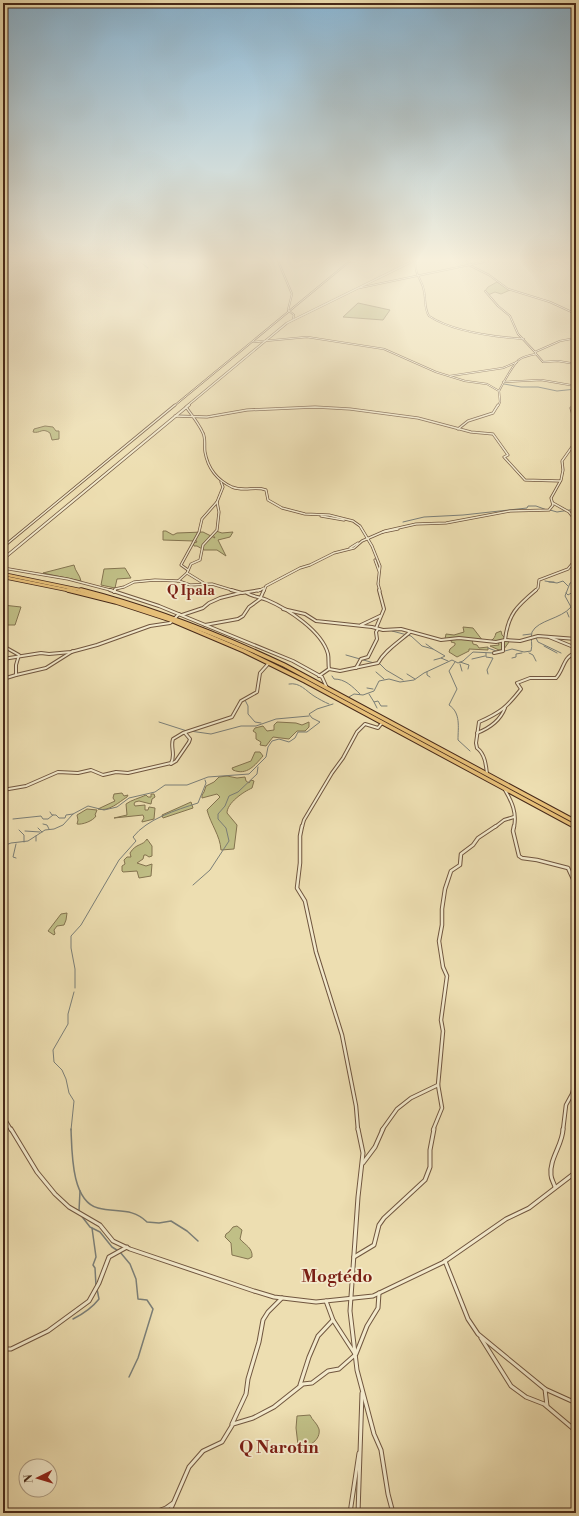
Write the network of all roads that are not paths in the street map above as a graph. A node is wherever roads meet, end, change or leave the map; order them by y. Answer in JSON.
{"nodes":[{"id":1,"x":264,"y":332,"type":"edge"},
{"id":2,"x":276,"y":332,"type":"edge"},
{"id":3,"x":474,"y":332,"type":"edge"},
{"id":4,"x":517,"y":332,"type":"edge"},
{"id":5,"x":576,"y":338,"type":"edge"},
{"id":6,"x":524,"y":339,"type":"junction"},
{"id":7,"x":265,"y":340,"type":"junction"},
{"id":8,"x":252,"y":342,"type":"junction"},
{"id":9,"x":536,"y":353,"type":"junction"},
{"id":10,"x":516,"y":362,"type":"junction"},
{"id":11,"x":576,"y":364,"type":"edge"},
{"id":12,"x":450,"y":376,"type":"junction"},
{"id":13,"x":503,"y":382,"type":"junction"},
{"id":14,"x":576,"y":386,"type":"edge"},
{"id":15,"x":499,"y":391,"type":"junction"},
{"id":16,"x":576,"y":405,"type":"edge"},
{"id":17,"x":186,"y":407,"type":"junction"},
{"id":18,"x":175,"y":416,"type":"junction"},
{"id":19,"x":192,"y":417,"type":"junction"},
{"id":20,"x":458,"y":429,"type":"junction"},
{"id":21,"x":560,"y":481,"type":"junction"},
{"id":22,"x":221,"y":482,"type":"junction"},
{"id":23,"x":217,"y":502,"type":"junction"},
{"id":24,"x":553,"y":503,"type":"junction"},
{"id":25,"x":576,"y":521,"type":"edge"},
{"id":26,"x":368,"y":539,"type":"junction"},
{"id":27,"x":3,"y":546,"type":"edge"},
{"id":28,"x":3,"y":559,"type":"edge"},
{"id":29,"x":576,"y":559,"type":"edge"},
{"id":30,"x":3,"y":568,"type":"edge"},
{"id":31,"x":188,"y":572,"type":"junction"},
{"id":32,"x":3,"y":574,"type":"edge"},
{"id":33,"x":3,"y":577,"type":"edge"},
{"id":34,"x":177,"y":581,"type":"junction"},
{"id":35,"x":206,"y":584,"type":"junction"},
{"id":36,"x":264,"y":588,"type":"junction"},
{"id":37,"x":114,"y":592,"type":"junction"},
{"id":38,"x":242,"y":593,"type":"junction"},
{"id":39,"x":246,"y":593,"type":"junction"},
{"id":40,"x":260,"y":599,"type":"junction"},
{"id":41,"x":283,"y":609,"type":"junction"},
{"id":42,"x":180,"y":614,"type":"junction"},
{"id":43,"x":381,"y":615,"type":"junction"},
{"id":44,"x":174,"y":619,"type":"junction"},
{"id":45,"x":205,"y":625,"type":"junction"},
{"id":46,"x":359,"y":626,"type":"junction"},
{"id":47,"x":376,"y":628,"type":"junction"},
{"id":48,"x":380,"y":629,"type":"junction"},
{"id":49,"x":410,"y":632,"type":"junction"},
{"id":50,"x":506,"y":633,"type":"junction"},
{"id":51,"x":548,"y":636,"type":"junction"},
{"id":52,"x":576,"y":639,"type":"edge"},
{"id":53,"x":513,"y":640,"type":"junction"},
{"id":54,"x":504,"y":641,"type":"junction"},
{"id":55,"x":3,"y":646,"type":"edge"},
{"id":56,"x":576,"y":648,"type":"edge"},
{"id":57,"x":74,"y":650,"type":"junction"},
{"id":58,"x":494,"y":653,"type":"dead end"},
{"id":59,"x":576,"y":653,"type":"edge"},
{"id":60,"x":18,"y":657,"type":"junction"},
{"id":61,"x":3,"y":659,"type":"edge"},
{"id":62,"x":270,"y":662,"type":"junction"},
{"id":63,"x":355,"y":668,"type":"junction"},
{"id":64,"x":328,"y":669,"type":"junction"},
{"id":65,"x":16,"y":675,"type":"junction"},
{"id":66,"x":320,"y":676,"type":"junction"},
{"id":67,"x":3,"y":679,"type":"edge"},
{"id":68,"x":327,"y":688,"type":"junction"},
{"id":69,"x":505,"y":706,"type":"junction"},
{"id":70,"x":382,"y":723,"type":"junction"},
{"id":71,"x":185,"y":732,"type":"junction"},
{"id":72,"x":477,"y":733,"type":"junction"},
{"id":73,"x":168,"y":764,"type":"junction"},
{"id":74,"x":487,"y":774,"type":"junction"},
{"id":75,"x":505,"y":789,"type":"junction"},
{"id":76,"x":3,"y":790,"type":"edge"},
{"id":77,"x":514,"y":818,"type":"junction"},
{"id":78,"x":576,"y":822,"type":"edge"},
{"id":79,"x":576,"y":827,"type":"edge"},
{"id":80,"x":576,"y":894,"type":"edge"},
{"id":81,"x":576,"y":1080,"type":"edge"},
{"id":82,"x":438,"y":1085,"type":"junction"},
{"id":83,"x":3,"y":1116,"type":"edge"},
{"id":84,"x":362,"y":1164,"type":"junction"},
{"id":85,"x":576,"y":1172,"type":"edge"},
{"id":86,"x":555,"y":1188,"type":"junction"},
{"id":87,"x":128,"y":1247,"type":"junction"},
{"id":88,"x":354,"y":1257,"type":"junction"},
{"id":89,"x":445,"y":1261,"type":"junction"},
{"id":90,"x":379,"y":1294,"type":"junction"},
{"id":91,"x":282,"y":1298,"type":"junction"},
{"id":92,"x":351,"y":1299,"type":"junction"},
{"id":93,"x":326,"y":1301,"type":"junction"},
{"id":94,"x":332,"y":1320,"type":"junction"},
{"id":95,"x":478,"y":1334,"type":"junction"},
{"id":96,"x":3,"y":1349,"type":"edge"},
{"id":97,"x":356,"y":1354,"type":"junction"},
{"id":98,"x":300,"y":1386,"type":"junction"},
{"id":99,"x":544,"y":1389,"type":"junction"},
{"id":100,"x":362,"y":1390,"type":"junction"},
{"id":101,"x":576,"y":1403,"type":"edge"},
{"id":102,"x":547,"y":1406,"type":"junction"},
{"id":103,"x":230,"y":1427,"type":"junction"},
{"id":104,"x":576,"y":1431,"type":"edge"},
{"id":105,"x":360,"y":1444,"type":"junction"},
{"id":106,"x":174,"y":1503,"type":"junction"},
{"id":107,"x":153,"y":1513,"type":"edge"},
{"id":108,"x":169,"y":1513,"type":"edge"},
{"id":109,"x":350,"y":1513,"type":"edge"},
{"id":110,"x":358,"y":1513,"type":"edge"},
{"id":111,"x":394,"y":1513,"type":"edge"}],
"edges":[{"from":1,"to":8,"type":"street"},
{"from":2,"to":7,"type":"street"},
{"from":3,"to":6,"type":"street"},
{"from":4,"to":6,"type":"street"},
{"from":5,"to":9,"type":"street"},
{"from":6,"to":9,"type":"street"},
{"from":7,"to":8,"type":"street"},
{"from":7,"to":12,"type":"street"},
{"from":7,"to":17,"type":"street"},
{"from":8,"to":27,"type":"street"},
{"from":9,"to":10,"type":"street"},
{"from":9,"to":11,"type":"street"},
{"from":10,"to":12,"type":"street"},
{"from":10,"to":13,"type":"street"},
{"from":12,"to":15,"type":"street"},
{"from":13,"to":14,"type":"street"},
{"from":13,"to":15,"type":"street"},
{"from":15,"to":20,"type":"street"},
{"from":16,"to":21,"type":"street"},
{"from":17,"to":18,"type":"street"},
{"from":17,"to":19,"type":"street"},
{"from":18,"to":19,"type":"street"},
{"from":18,"to":28,"type":"street"},
{"from":19,"to":20,"type":"street"},
{"from":19,"to":22,"type":"street"},
{"from":20,"to":21,"type":"street"},
{"from":21,"to":24,"type":"street"},
{"from":22,"to":23,"type":"street"},
{"from":22,"to":26,"type":"street"},
{"from":23,"to":31,"type":"street"},
{"from":23,"to":31,"type":"street"},
{"from":24,"to":25,"type":"street"},
{"from":24,"to":26,"type":"street"},
{"from":26,"to":36,"type":"street"},
{"from":26,"to":43,"type":"street"},
{"from":29,"to":50,"type":"street"},
{"from":30,"to":37,"type":"street"},
{"from":31,"to":34,"type":"street"},
{"from":31,"to":35,"type":"street"},
{"from":32,"to":44,"type":"highway"},
{"from":33,"to":44,"type":"highway"},
{"from":34,"to":35,"type":"street"},
{"from":34,"to":37,"type":"street"},
{"from":35,"to":38,"type":"street"},
{"from":36,"to":39,"type":"street"},
{"from":36,"to":40,"type":"street"},
{"from":37,"to":42,"type":"street"},
{"from":38,"to":39,"type":"street"},
{"from":38,"to":42,"type":"street"},
{"from":39,"to":40,"type":"street"},
{"from":40,"to":41,"type":"street"},
{"from":40,"to":45,"type":"street"},
{"from":41,"to":46,"type":"street"},
{"from":41,"to":64,"type":"street"},
{"from":42,"to":44,"type":"street"},
{"from":42,"to":45,"type":"street"},
{"from":43,"to":46,"type":"street"},
{"from":43,"to":47,"type":"street"},
{"from":44,"to":57,"type":"street"},
{"from":44,"to":62,"type":"highway"},
{"from":44,"to":68,"type":"highway"},
{"from":45,"to":66,"type":"street"},
{"from":46,"to":47,"type":"street"},
{"from":47,"to":48,"type":"street"},
{"from":48,"to":49,"type":"street"},
{"from":48,"to":63,"type":"street"},
{"from":49,"to":54,"type":"street"},
{"from":49,"to":63,"type":"street"},
{"from":50,"to":53,"type":"street"},
{"from":50,"to":54,"type":"street"},
{"from":51,"to":52,"type":"street"},
{"from":51,"to":53,"type":"street"},
{"from":51,"to":56,"type":"street"},
{"from":53,"to":54,"type":"street"},
{"from":54,"to":58,"type":"street"},
{"from":55,"to":60,"type":"street"},
{"from":57,"to":60,"type":"street"},
{"from":57,"to":65,"type":"street"},
{"from":59,"to":69,"type":"street"},
{"from":60,"to":61,"type":"street"},
{"from":60,"to":65,"type":"street"},
{"from":62,"to":70,"type":"highway"},
{"from":62,"to":71,"type":"street"},
{"from":63,"to":64,"type":"street"},
{"from":64,"to":66,"type":"street"},
{"from":65,"to":67,"type":"street"},
{"from":66,"to":68,"type":"street"},
{"from":68,"to":74,"type":"highway"},
{"from":69,"to":72,"type":"street"},
{"from":69,"to":72,"type":"street"},
{"from":70,"to":75,"type":"highway"},
{"from":70,"to":84,"type":"street"},
{"from":71,"to":73,"type":"street"},
{"from":71,"to":73,"type":"street"},
{"from":72,"to":74,"type":"street"},
{"from":73,"to":76,"type":"street"},
{"from":74,"to":78,"type":"highway"},
{"from":75,"to":77,"type":"street"},
{"from":75,"to":79,"type":"highway"},
{"from":77,"to":80,"type":"street"},
{"from":77,"to":82,"type":"street"},
{"from":81,"to":86,"type":"street"},
{"from":82,"to":84,"type":"street"},
{"from":82,"to":88,"type":"street"},
{"from":83,"to":87,"type":"street"},
{"from":84,"to":88,"type":"street"},
{"from":85,"to":86,"type":"street"},
{"from":86,"to":89,"type":"street"},
{"from":87,"to":91,"type":"street"},
{"from":87,"to":96,"type":"street"},
{"from":88,"to":92,"type":"street"},
{"from":89,"to":90,"type":"street"},
{"from":89,"to":95,"type":"street"},
{"from":90,"to":92,"type":"street"},
{"from":90,"to":97,"type":"street"},
{"from":91,"to":93,"type":"street"},
{"from":91,"to":103,"type":"street"},
{"from":92,"to":93,"type":"street"},
{"from":92,"to":97,"type":"street"},
{"from":93,"to":94,"type":"street"},
{"from":94,"to":97,"type":"street"},
{"from":94,"to":98,"type":"street"},
{"from":95,"to":99,"type":"street"},
{"from":95,"to":102,"type":"street"},
{"from":97,"to":98,"type":"street"},
{"from":97,"to":100,"type":"street"},
{"from":98,"to":103,"type":"street"},
{"from":99,"to":101,"type":"street"},
{"from":99,"to":102,"type":"street"},
{"from":100,"to":105,"type":"street"},
{"from":100,"to":111,"type":"street"},
{"from":102,"to":104,"type":"street"},
{"from":103,"to":106,"type":"street"},
{"from":105,"to":109,"type":"street"},
{"from":105,"to":110,"type":"street"},
{"from":106,"to":107,"type":"street"},
{"from":106,"to":108,"type":"street"}]}
